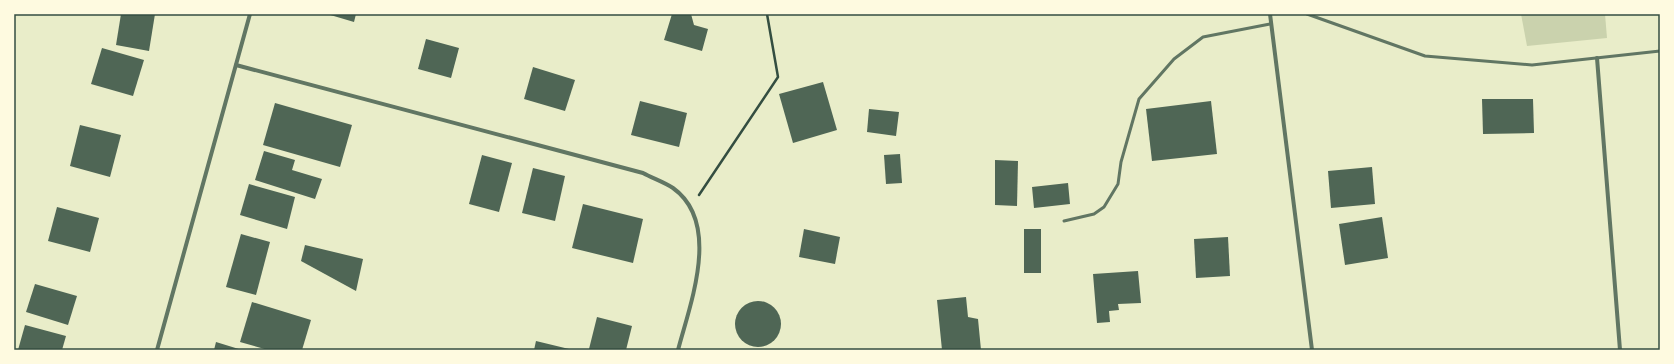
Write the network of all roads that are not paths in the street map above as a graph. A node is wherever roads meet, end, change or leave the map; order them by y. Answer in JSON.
{"nodes":[{"id":1,"x":250,"y":14,"type":"edge"},
{"id":2,"x":1270,"y":14,"type":"edge"},
{"id":3,"x":1307,"y":14,"type":"edge"},
{"id":4,"x":1270,"y":24,"type":"junction"},
{"id":5,"x":1660,"y":51,"type":"edge"},
{"id":6,"x":1597,"y":58,"type":"junction"},
{"id":7,"x":236,"y":65,"type":"junction"},
{"id":8,"x":1064,"y":221,"type":"dead end"},
{"id":9,"x":157,"y":350,"type":"edge"},
{"id":10,"x":678,"y":350,"type":"edge"},
{"id":11,"x":1312,"y":350,"type":"edge"},
{"id":12,"x":1620,"y":350,"type":"edge"}],
"edges":[{"from":1,"to":7,"type":"street"},
{"from":2,"to":4,"type":"street"},
{"from":3,"to":6,"type":"lane"},
{"from":4,"to":8,"type":"lane"},
{"from":4,"to":11,"type":"street"},
{"from":5,"to":6,"type":"lane"},
{"from":6,"to":12,"type":"street"},
{"from":7,"to":9,"type":"street"},
{"from":7,"to":10,"type":"street"}]}
